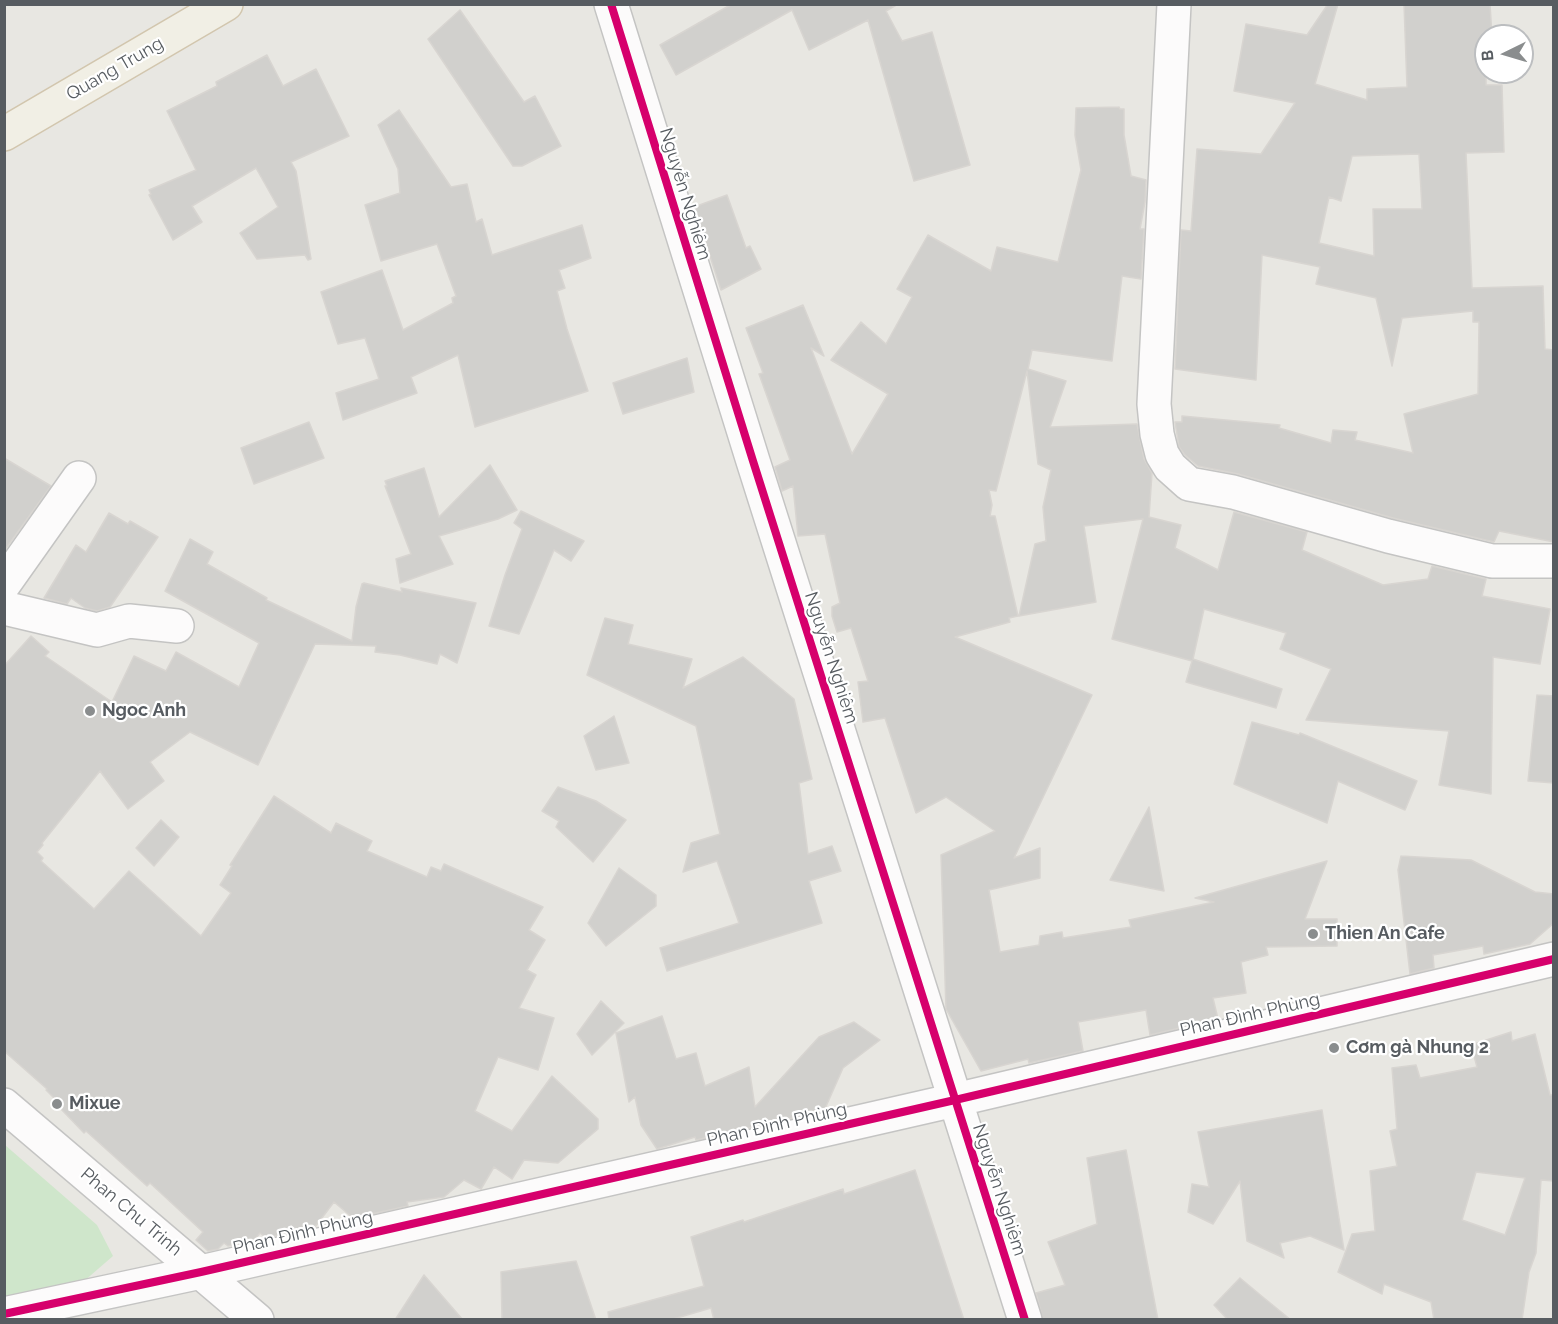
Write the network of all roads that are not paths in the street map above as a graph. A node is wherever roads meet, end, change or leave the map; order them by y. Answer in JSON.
{"nodes":[{"id":1,"x":226,"y":4,"type":"edge"},
{"id":2,"x":611,"y":4,"type":"edge"},
{"id":3,"x":1174,"y":4,"type":"edge"},
{"id":4,"x":4,"y":134,"type":"edge"},
{"id":5,"x":80,"y":478,"type":"dead end"},
{"id":6,"x":1554,"y":561,"type":"edge"},
{"id":7,"x":4,"y":584,"type":"edge"},
{"id":8,"x":4,"y":608,"type":"edge"},
{"id":9,"x":177,"y":626,"type":"dead end"},
{"id":10,"x":1554,"y":959,"type":"edge"},
{"id":11,"x":955,"y":1100,"type":"junction"},
{"id":12,"x":4,"y":1105,"type":"edge"},
{"id":13,"x":201,"y":1272,"type":"junction"},
{"id":14,"x":4,"y":1314,"type":"edge"},
{"id":15,"x":257,"y":1320,"type":"edge"},
{"id":16,"x":1025,"y":1320,"type":"edge"}],
"edges":[{"from":1,"to":4,"type":"main road","name":"Quang Trung"},
{"from":2,"to":11,"type":"street","name":"Nguyễn Nghiêm"},
{"from":3,"to":6,"type":"street"},
{"from":5,"to":7,"type":"street"},
{"from":8,"to":9,"type":"street"},
{"from":10,"to":11,"type":"street","name":"Phan Đình Phùng"},
{"from":11,"to":13,"type":"street","name":"Phan Đình Phùng"},
{"from":11,"to":16,"type":"street","name":"Nguyễn Nghiêm"},
{"from":12,"to":13,"type":"street","name":"Phan Chu Trinh"},
{"from":13,"to":14,"type":"street","name":"Phan Đình Phùng"},
{"from":13,"to":15,"type":"street","name":"Phan Chu Trinh"}]}
